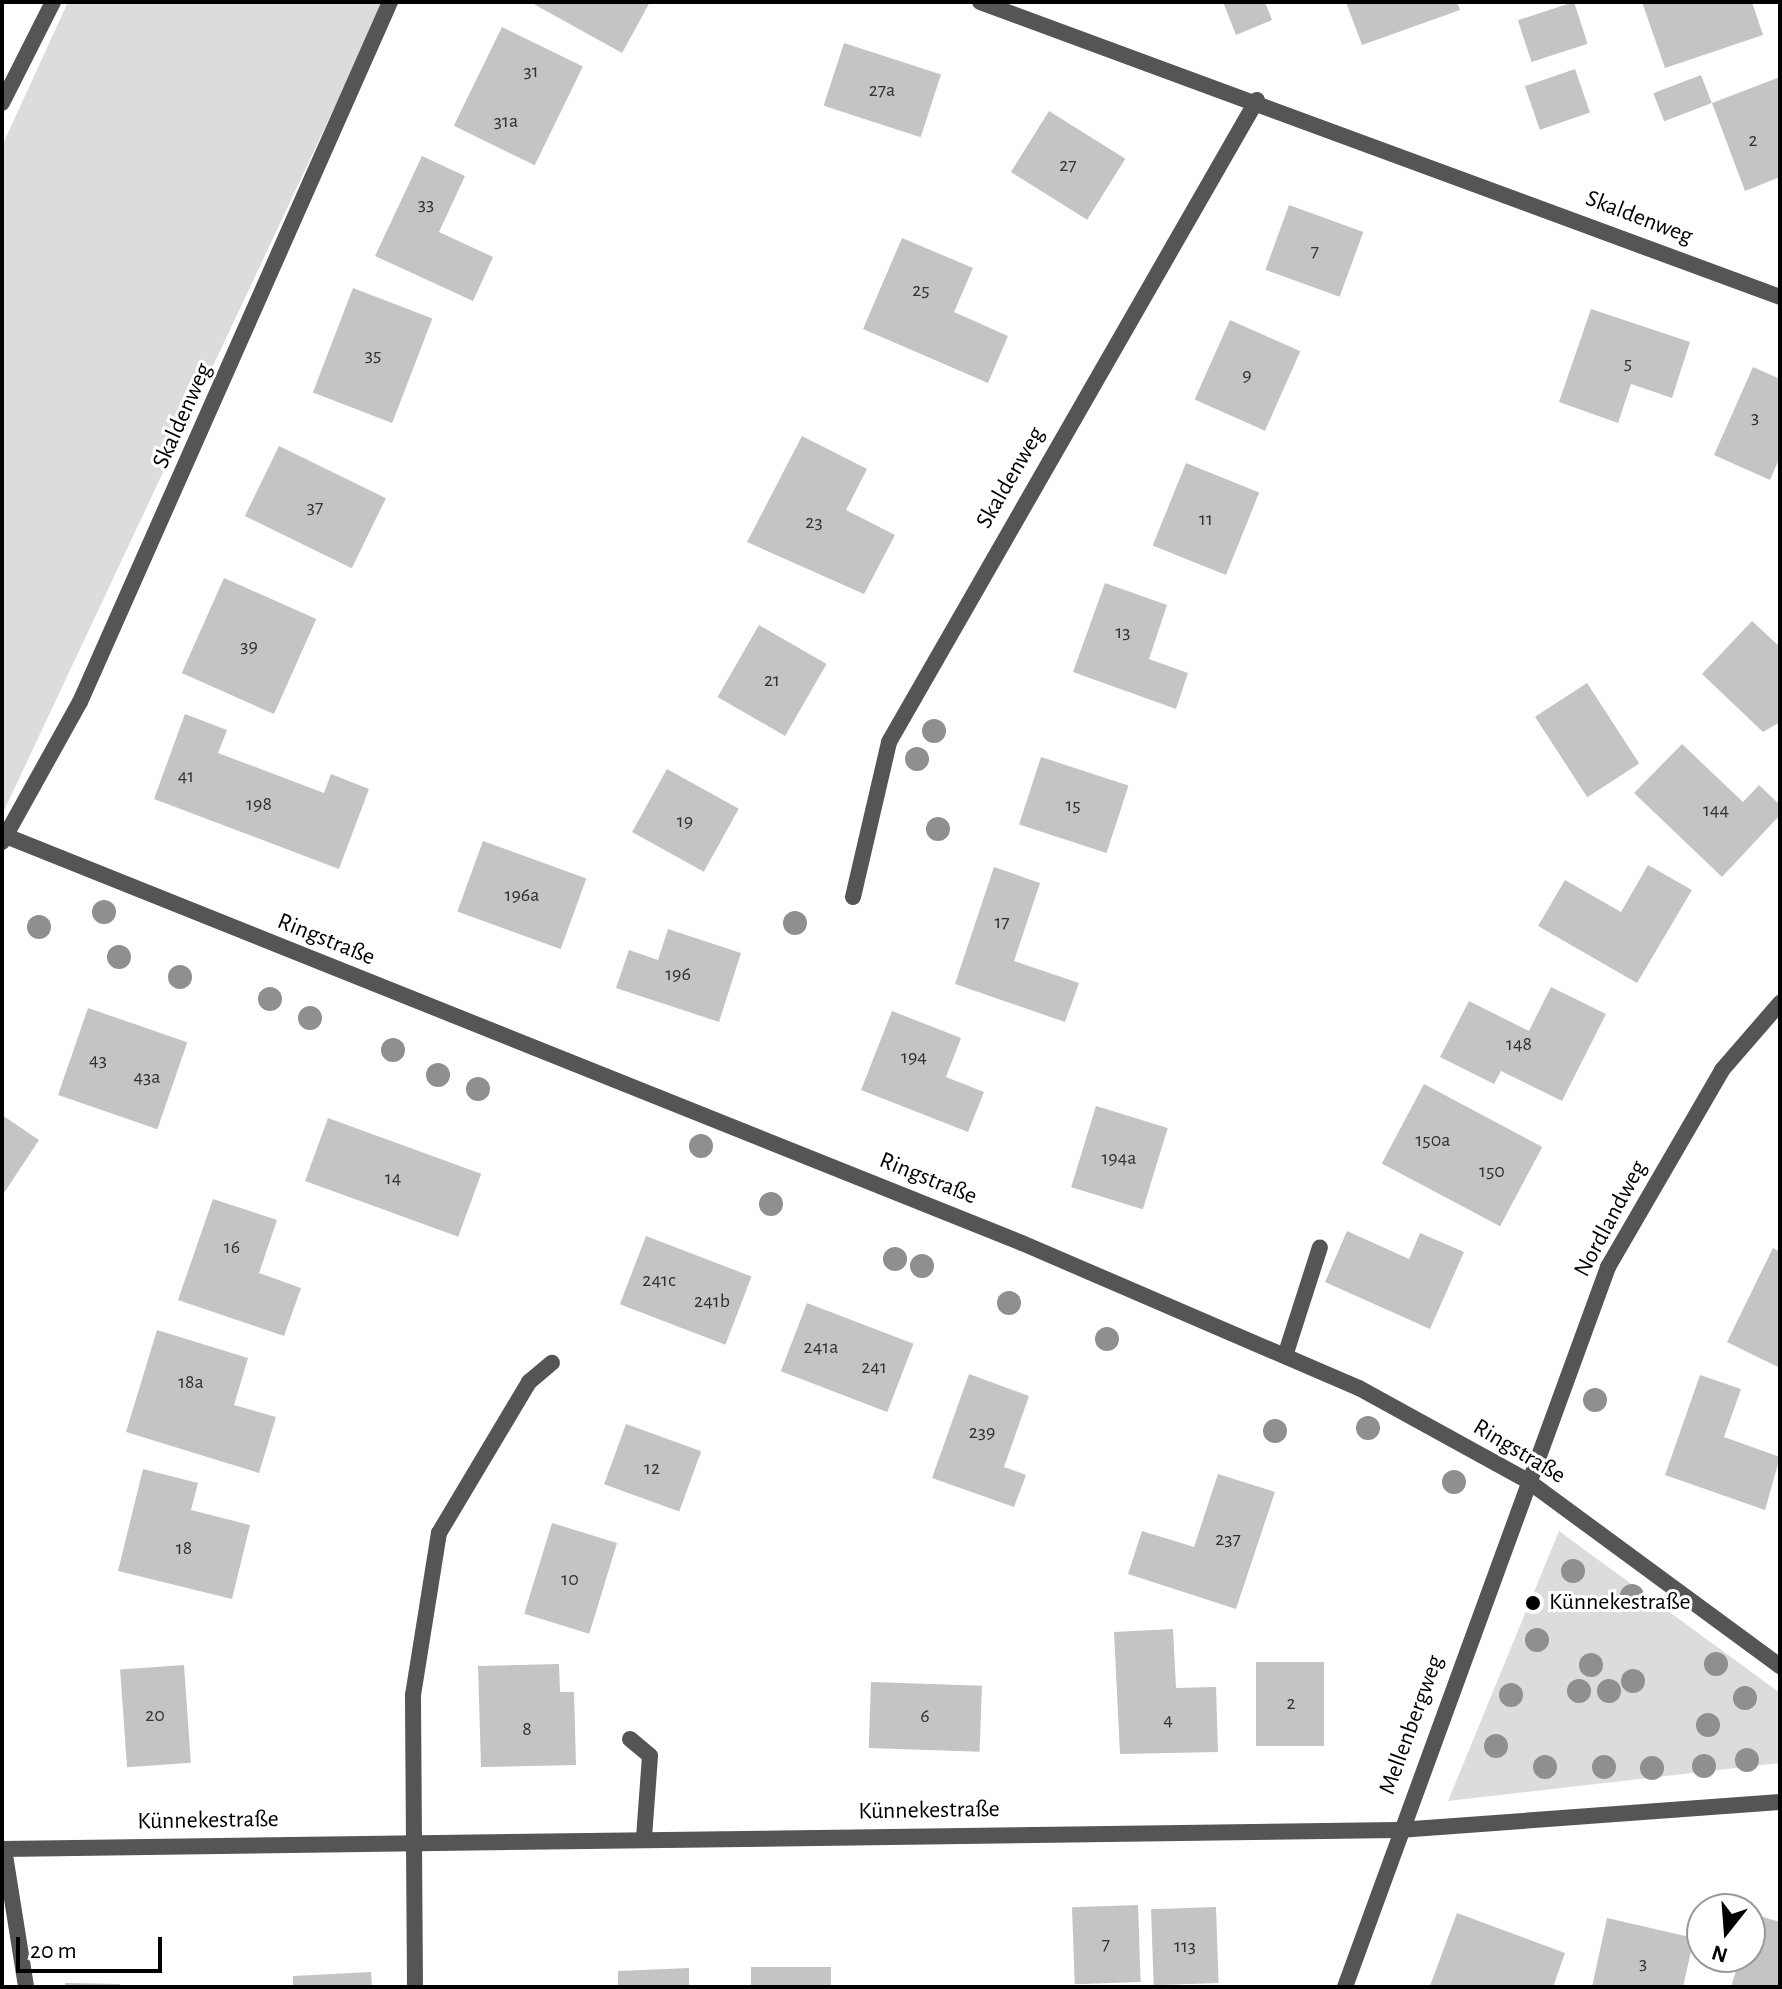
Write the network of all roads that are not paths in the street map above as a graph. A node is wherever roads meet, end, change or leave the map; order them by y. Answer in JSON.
{"nodes":[{"id":1,"x":53,"y":2,"type":"edge"},
{"id":2,"x":390,"y":2,"type":"edge"},
{"id":3,"x":980,"y":2,"type":"edge"},
{"id":4,"x":1257,"y":100,"type":"junction"},
{"id":5,"x":2,"y":103,"type":"edge"},
{"id":6,"x":1780,"y":297,"type":"edge"},
{"id":7,"x":4,"y":839,"type":"edge"},
{"id":8,"x":853,"y":897,"type":"dead end"},
{"id":9,"x":1780,"y":1003,"type":"edge"},
{"id":10,"x":1320,"y":1247,"type":"dead end"},
{"id":11,"x":1285,"y":1356,"type":"junction"},
{"id":12,"x":552,"y":1363,"type":"dead end"},
{"id":13,"x":1528,"y":1481,"type":"junction"},
{"id":14,"x":1780,"y":1666,"type":"edge"},
{"id":15,"x":630,"y":1739,"type":"dead end"},
{"id":16,"x":1780,"y":1802,"type":"edge"},
{"id":17,"x":1399,"y":1830,"type":"junction"},
{"id":18,"x":644,"y":1838,"type":"junction"},
{"id":19,"x":414,"y":1841,"type":"junction"},
{"id":20,"x":3,"y":1849,"type":"edge"},
{"id":21,"x":26,"y":1987,"type":"edge"},
{"id":22,"x":415,"y":1987,"type":"edge"},
{"id":23,"x":1345,"y":1987,"type":"edge"}],
"edges":[{"from":1,"to":5,"type":"street"},
{"from":2,"to":7,"type":"street","name":"Skaldenweg"},
{"from":3,"to":4,"type":"street","name":"Skaldenweg"},
{"from":4,"to":6,"type":"street","name":"Skaldenweg"},
{"from":4,"to":8,"type":"street","name":"Skaldenweg"},
{"from":7,"to":11,"type":"street","name":"Ringstraße"},
{"from":9,"to":13,"type":"street","name":"Nordlandweg"},
{"from":10,"to":11,"type":"street"},
{"from":11,"to":13,"type":"street","name":"Ringstraße"},
{"from":12,"to":19,"type":"street"},
{"from":13,"to":14,"type":"street","name":"Ringstraße"},
{"from":13,"to":17,"type":"street","name":"Mellenbergweg"},
{"from":15,"to":18,"type":"street"},
{"from":16,"to":17,"type":"street","name":"Künnekestraße"},
{"from":17,"to":18,"type":"street","name":"Künnekestraße"},
{"from":17,"to":23,"type":"street","name":"Mellenbergweg"},
{"from":18,"to":19,"type":"street","name":"Künnekestraße"},
{"from":19,"to":20,"type":"street","name":"Künnekestraße"},
{"from":19,"to":22,"type":"street"},
{"from":20,"to":21,"type":"street"}]}
